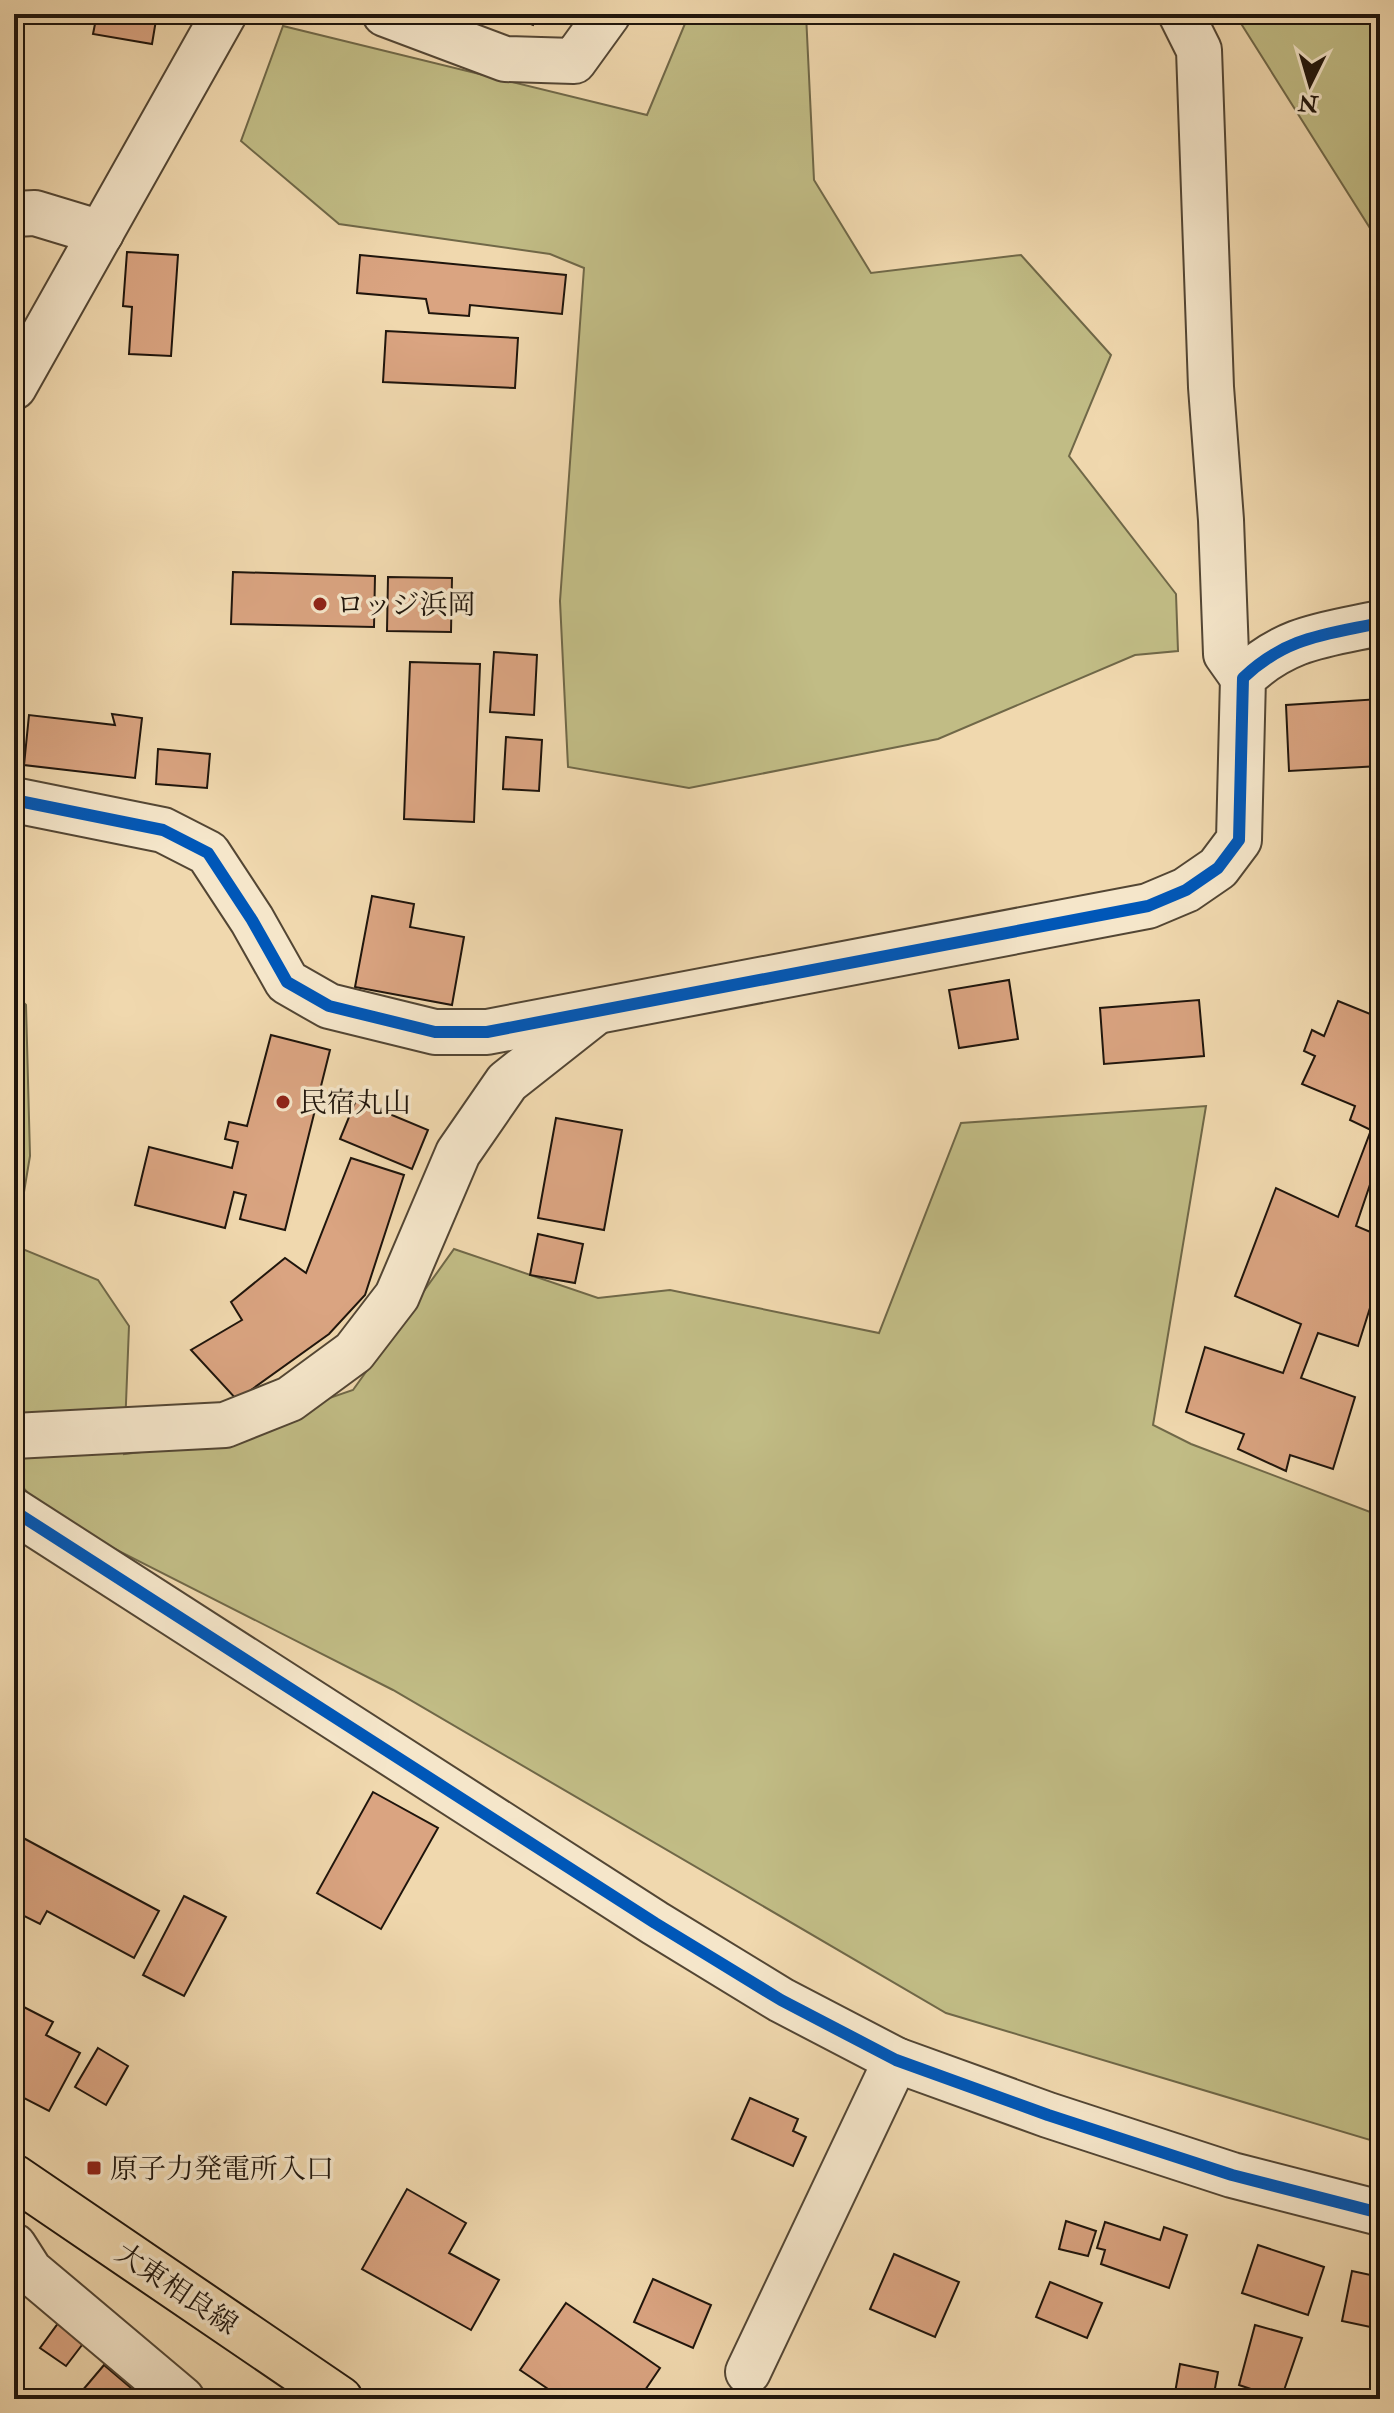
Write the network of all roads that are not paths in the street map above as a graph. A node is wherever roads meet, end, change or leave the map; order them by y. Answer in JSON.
{"nodes":[{"id":1,"x":224,"y":14,"type":"edge"},
{"id":2,"x":385,"y":14,"type":"edge"},
{"id":3,"x":608,"y":14,"type":"edge"},
{"id":4,"x":1181,"y":14,"type":"edge"},
{"id":5,"x":14,"y":214,"type":"edge"},
{"id":6,"x":101,"y":233,"type":"junction"},
{"id":7,"x":14,"y":387,"type":"edge"},
{"id":8,"x":1380,"y":623,"type":"edge"},
{"id":9,"x":1243,"y":678,"type":"junction"},
{"id":10,"x":14,"y":800,"type":"edge"},
{"id":11,"x":597,"y":1011,"type":"junction"},
{"id":12,"x":14,"y":1436,"type":"edge"},
{"id":13,"x":14,"y":1511,"type":"edge"},
{"id":14,"x":896,"y":2060,"type":"junction"},
{"id":15,"x":14,"y":2177,"type":"edge"},
{"id":16,"x":1380,"y":2213,"type":"edge"},
{"id":17,"x":14,"y":2246,"type":"edge"},
{"id":18,"x":748,"y":2372,"type":"dead end"},
{"id":19,"x":182,"y":2399,"type":"edge"},
{"id":20,"x":340,"y":2399,"type":"edge"}],
"edges":[{"from":1,"to":6,"type":"street"},
{"from":2,"to":3,"type":"street"},
{"from":4,"to":9,"type":"street"},
{"from":5,"to":6,"type":"street"},
{"from":6,"to":7,"type":"street"},
{"from":8,"to":9,"type":"street"},
{"from":9,"to":11,"type":"street"},
{"from":10,"to":11,"type":"street"},
{"from":11,"to":12,"type":"street"},
{"from":13,"to":14,"type":"street"},
{"from":14,"to":16,"type":"street"},
{"from":14,"to":18,"type":"street"},
{"from":15,"to":20,"type":"main road","name":"大東相良線"},
{"from":17,"to":19,"type":"street"}]}
